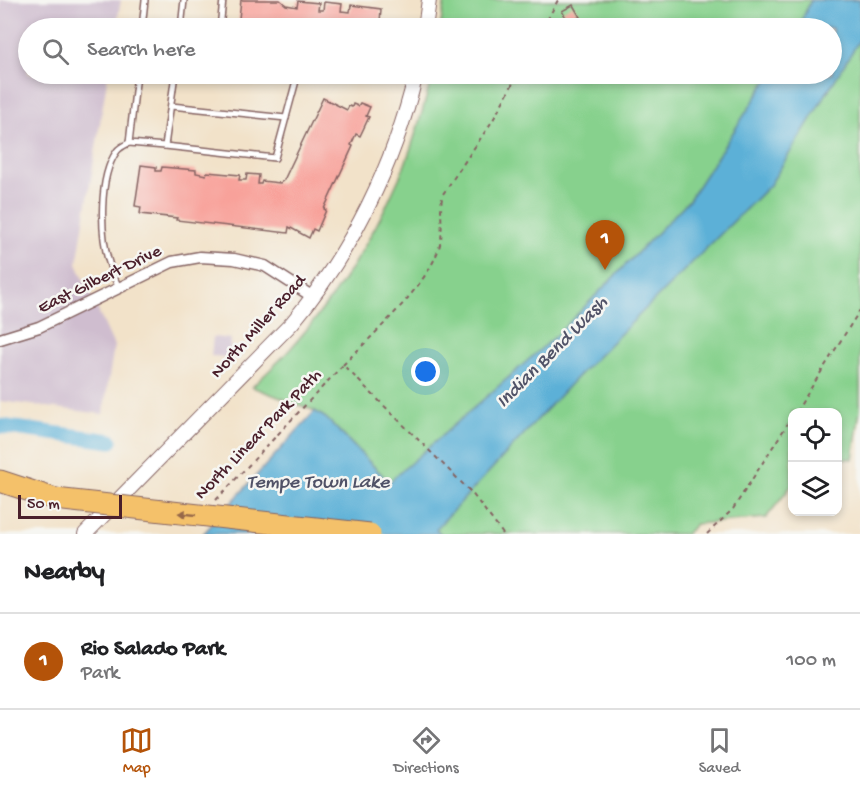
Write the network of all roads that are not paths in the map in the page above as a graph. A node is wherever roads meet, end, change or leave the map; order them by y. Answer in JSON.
{"nodes":[{"id":1,"x":145,"y":0,"type":"edge"},
{"id":2,"x":184,"y":0,"type":"edge"},
{"id":3,"x":223,"y":0,"type":"edge"},
{"id":4,"x":429,"y":0,"type":"edge"},
{"id":5,"x":143,"y":18,"type":"edge"},
{"id":6,"x":182,"y":18,"type":"edge"},
{"id":7,"x":221,"y":18,"type":"edge"},
{"id":8,"x":426,"y":18,"type":"edge"},
{"id":9,"x":136,"y":84,"type":"edge"},
{"id":10,"x":174,"y":84,"type":"edge"},
{"id":11,"x":296,"y":84,"type":"edge"},
{"id":12,"x":413,"y":84,"type":"edge"},
{"id":13,"x":171,"y":106,"type":"junction"},
{"id":14,"x":286,"y":118,"type":"junction"},
{"id":15,"x":129,"y":143,"type":"junction"},
{"id":16,"x":165,"y":146,"type":"junction"},
{"id":17,"x":119,"y":288,"type":"junction"},
{"id":18,"x":313,"y":297,"type":"junction"},
{"id":19,"x":0,"y":339,"type":"edge"},
{"id":20,"x":0,"y":481,"type":"edge"},
{"id":21,"x":0,"y":494,"type":"edge"},
{"id":22,"x":55,"y":499,"type":"junction"},
{"id":23,"x":85,"y":534,"type":"edge"},
{"id":24,"x":370,"y":534,"type":"edge"}],
"edges":[{"from":1,"to":5,"type":"lane"},
{"from":2,"to":6,"type":"lane"},
{"from":3,"to":7,"type":"lane"},
{"from":4,"to":8,"type":"street"},
{"from":9,"to":15,"type":"lane"},
{"from":10,"to":13,"type":"lane"},
{"from":11,"to":14,"type":"lane"},
{"from":12,"to":18,"type":"street","name":"North Miller Road"},
{"from":13,"to":14,"type":"lane"},
{"from":13,"to":16,"type":"lane"},
{"from":14,"to":16,"type":"lane"},
{"from":15,"to":16,"type":"lane"},
{"from":15,"to":17,"type":"lane"},
{"from":17,"to":18,"type":"street","name":"East Gilbert Drive"},
{"from":17,"to":19,"type":"street","name":"East Gilbert Drive"},
{"from":18,"to":23,"type":"street","name":"North Miller Road"},
{"from":20,"to":22,"type":"highway"},
{"from":21,"to":22,"type":"highway"},
{"from":24,"to":22,"type":"highway","one_way":true,"bridge":true}]}
